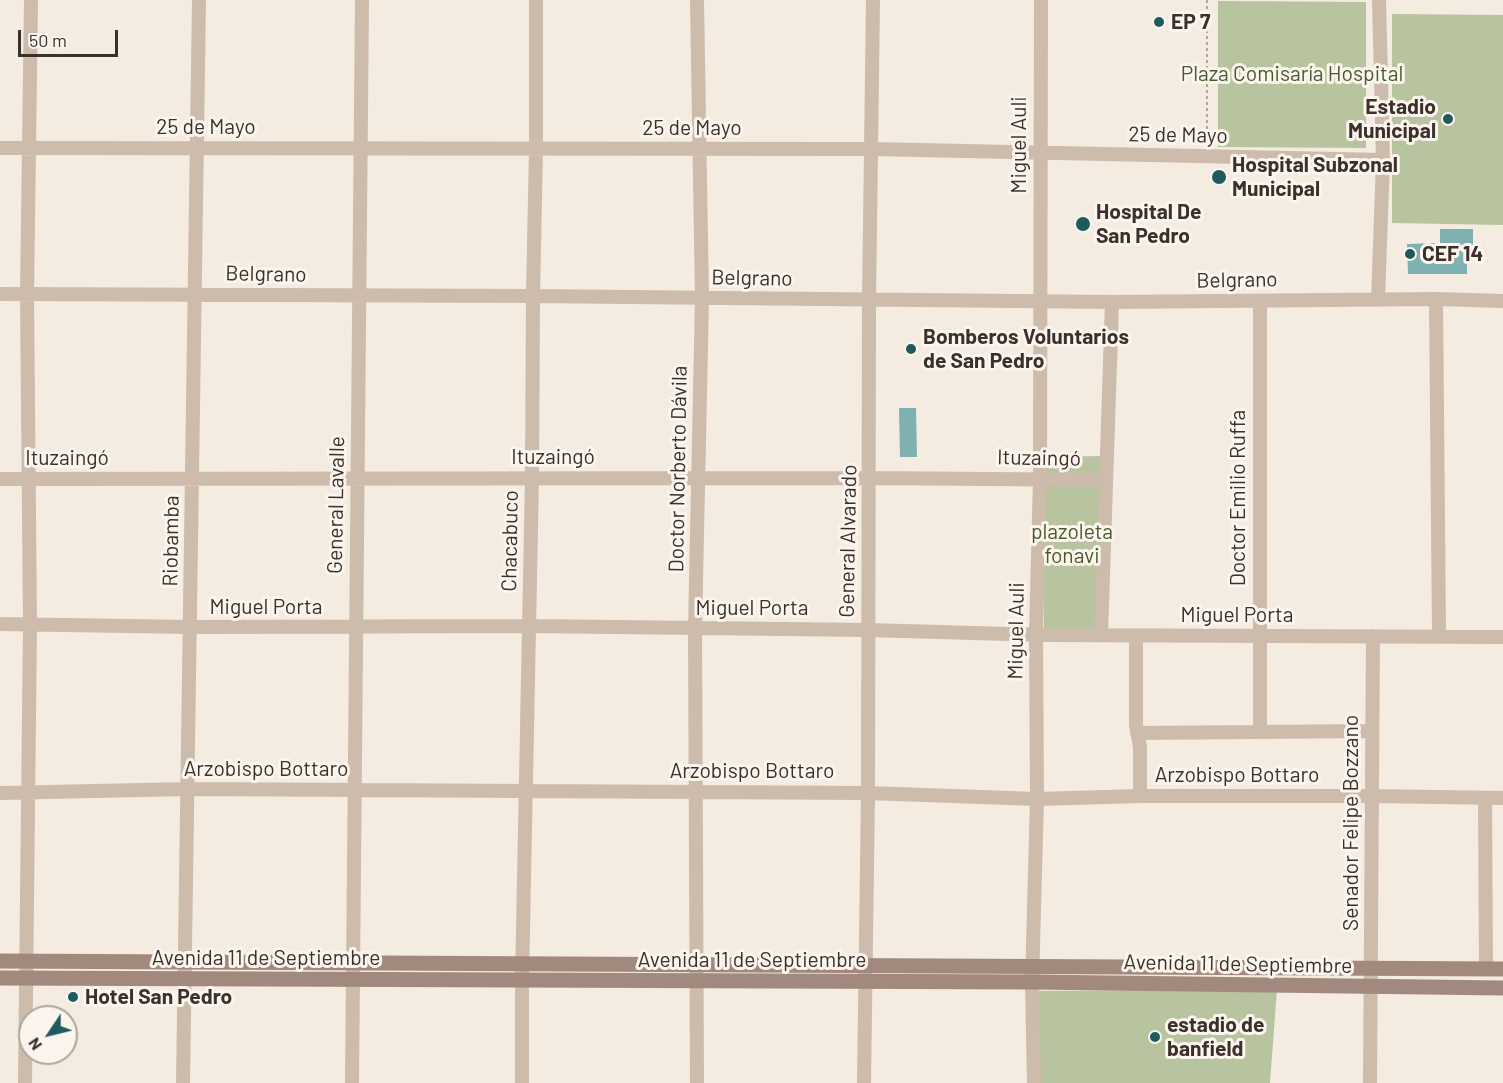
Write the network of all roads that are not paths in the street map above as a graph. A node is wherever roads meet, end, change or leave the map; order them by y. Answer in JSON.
{"nodes":[{"id":1,"x":31,"y":0,"type":"edge"},
{"id":2,"x":199,"y":0,"type":"edge"},
{"id":3,"x":362,"y":0,"type":"edge"},
{"id":4,"x":536,"y":0,"type":"edge"},
{"id":5,"x":698,"y":0,"type":"edge"},
{"id":6,"x":873,"y":0,"type":"edge"},
{"id":7,"x":1041,"y":0,"type":"edge"},
{"id":8,"x":1379,"y":0,"type":"edge"},
{"id":9,"x":0,"y":148,"type":"edge"},
{"id":10,"x":30,"y":148,"type":"junction"},
{"id":11,"x":197,"y":148,"type":"junction"},
{"id":12,"x":360,"y":148,"type":"junction"},
{"id":13,"x":536,"y":149,"type":"junction"},
{"id":14,"x":700,"y":149,"type":"junction"},
{"id":15,"x":872,"y":149,"type":"junction"},
{"id":16,"x":1040,"y":152,"type":"junction"},
{"id":17,"x":1383,"y":160,"type":"junction"},
{"id":18,"x":0,"y":294,"type":"edge"},
{"id":19,"x":27,"y":295,"type":"junction"},
{"id":20,"x":195,"y":295,"type":"junction"},
{"id":21,"x":533,"y":296,"type":"junction"},
{"id":22,"x":359,"y":297,"type":"junction"},
{"id":23,"x":702,"y":298,"type":"junction"},
{"id":24,"x":1436,"y":299,"type":"junction"},
{"id":25,"x":1378,"y":300,"type":"junction"},
{"id":26,"x":870,"y":301,"type":"junction"},
{"id":27,"x":1260,"y":301,"type":"junction"},
{"id":28,"x":1503,"y":301,"type":"edge"},
{"id":29,"x":1039,"y":302,"type":"junction"},
{"id":30,"x":1112,"y":302,"type":"junction"},
{"id":31,"x":193,"y":478,"type":"junction"},
{"id":32,"x":357,"y":478,"type":"junction"},
{"id":33,"x":532,"y":478,"type":"junction"},
{"id":34,"x":699,"y":478,"type":"junction"},
{"id":35,"x":870,"y":478,"type":"junction"},
{"id":36,"x":1040,"y":478,"type":"junction"},
{"id":37,"x":0,"y":479,"type":"edge"},
{"id":38,"x":27,"y":479,"type":"junction"},
{"id":39,"x":1106,"y":480,"type":"junction"},
{"id":40,"x":0,"y":624,"type":"edge"},
{"id":41,"x":30,"y":624,"type":"junction"},
{"id":42,"x":529,"y":626,"type":"junction"},
{"id":43,"x":191,"y":627,"type":"junction"},
{"id":44,"x":356,"y":628,"type":"junction"},
{"id":45,"x":695,"y":629,"type":"junction"},
{"id":46,"x":868,"y":630,"type":"junction"},
{"id":47,"x":1036,"y":635,"type":"junction"},
{"id":48,"x":1101,"y":635,"type":"junction"},
{"id":49,"x":1439,"y":635,"type":"junction"},
{"id":50,"x":1136,"y":636,"type":"junction"},
{"id":51,"x":1259,"y":636,"type":"junction"},
{"id":52,"x":1373,"y":636,"type":"junction"},
{"id":53,"x":1503,"y":637,"type":"edge"},
{"id":54,"x":1260,"y":731,"type":"junction"},
{"id":55,"x":1372,"y":731,"type":"junction"},
{"id":56,"x":1137,"y":733,"type":"junction"},
{"id":57,"x":189,"y":789,"type":"junction"},
{"id":58,"x":354,"y":790,"type":"junction"},
{"id":59,"x":525,"y":791,"type":"junction"},
{"id":60,"x":696,"y":792,"type":"junction"},
{"id":61,"x":0,"y":793,"type":"edge"},
{"id":62,"x":868,"y":793,"type":"junction"},
{"id":63,"x":27,"y":794,"type":"junction"},
{"id":64,"x":1140,"y":796,"type":"junction"},
{"id":65,"x":1372,"y":796,"type":"junction"},
{"id":66,"x":1485,"y":798,"type":"junction"},
{"id":67,"x":1503,"y":798,"type":"edge"},
{"id":68,"x":1037,"y":799,"type":"junction"},
{"id":69,"x":0,"y":961,"type":"edge"},
{"id":70,"x":26,"y":961,"type":"junction"},
{"id":71,"x":184,"y":962,"type":"junction"},
{"id":72,"x":354,"y":963,"type":"junction"},
{"id":73,"x":522,"y":964,"type":"junction"},
{"id":74,"x":696,"y":965,"type":"junction"},
{"id":75,"x":1371,"y":969,"type":"junction"},
{"id":76,"x":1486,"y":969,"type":"junction"},
{"id":77,"x":1503,"y":969,"type":"edge"},
{"id":78,"x":867,"y":973,"type":"junction"},
{"id":79,"x":1033,"y":974,"type":"junction"},
{"id":80,"x":0,"y":978,"type":"edge"},
{"id":81,"x":25,"y":978,"type":"junction"},
{"id":82,"x":184,"y":978,"type":"junction"},
{"id":83,"x":354,"y":979,"type":"junction"},
{"id":84,"x":522,"y":980,"type":"junction"},
{"id":85,"x":696,"y":981,"type":"junction"},
{"id":86,"x":1371,"y":987,"type":"junction"},
{"id":87,"x":1503,"y":988,"type":"edge"},
{"id":88,"x":25,"y":1083,"type":"edge"},
{"id":89,"x":183,"y":1083,"type":"edge"},
{"id":90,"x":352,"y":1083,"type":"edge"},
{"id":91,"x":522,"y":1083,"type":"edge"},
{"id":92,"x":697,"y":1083,"type":"edge"},
{"id":93,"x":864,"y":1083,"type":"edge"},
{"id":94,"x":1034,"y":1083,"type":"edge"},
{"id":95,"x":1370,"y":1083,"type":"edge"}],
"edges":[{"from":1,"to":10,"type":"street"},
{"from":2,"to":11,"type":"street","name":"Riobamba"},
{"from":3,"to":12,"type":"street","name":"General Lavalle"},
{"from":4,"to":13,"type":"street","name":"Chacabuco"},
{"from":5,"to":14,"type":"street","name":"Doctor Norberto Dávila"},
{"from":6,"to":15,"type":"street","name":"General Alvarado"},
{"from":7,"to":16,"type":"street","name":"Miguel Auli"},
{"from":8,"to":17,"type":"street"},
{"from":9,"to":10,"type":"street","name":"25 de Mayo"},
{"from":10,"to":11,"type":"street","name":"25 de Mayo"},
{"from":10,"to":19,"type":"street"},
{"from":11,"to":12,"type":"street","name":"25 de Mayo"},
{"from":11,"to":20,"type":"street","name":"Riobamba"},
{"from":12,"to":13,"type":"street","name":"25 de Mayo"},
{"from":12,"to":22,"type":"street","name":"General Lavalle"},
{"from":13,"to":14,"type":"street","name":"25 de Mayo"},
{"from":13,"to":21,"type":"street","name":"Chacabuco"},
{"from":14,"to":15,"type":"street","name":"25 de Mayo"},
{"from":14,"to":23,"type":"street","name":"Doctor Norberto Dávila"},
{"from":15,"to":16,"type":"street","name":"25 de Mayo"},
{"from":15,"to":26,"type":"street","name":"General Alvarado"},
{"from":16,"to":17,"type":"street","name":"25 de Mayo"},
{"from":16,"to":29,"type":"street","name":"Miguel Auli"},
{"from":17,"to":25,"type":"street"},
{"from":18,"to":19,"type":"street","name":"Belgrano"},
{"from":19,"to":20,"type":"street","name":"Belgrano"},
{"from":19,"to":38,"type":"street"},
{"from":20,"to":22,"type":"street","name":"Belgrano"},
{"from":20,"to":31,"type":"street","name":"Riobamba"},
{"from":21,"to":22,"type":"street","name":"Belgrano"},
{"from":21,"to":23,"type":"street","name":"Belgrano"},
{"from":21,"to":33,"type":"street","name":"Chacabuco"},
{"from":22,"to":32,"type":"street","name":"General Lavalle"},
{"from":23,"to":26,"type":"street","name":"Belgrano"},
{"from":23,"to":34,"type":"street","name":"Doctor Norberto Dávila"},
{"from":24,"to":25,"type":"street","name":"Belgrano"},
{"from":24,"to":28,"type":"street","name":"Belgrano"},
{"from":24,"to":49,"type":"street"},
{"from":25,"to":27,"type":"street","name":"Belgrano"},
{"from":26,"to":29,"type":"street","name":"Belgrano"},
{"from":26,"to":35,"type":"street","name":"General Alvarado"},
{"from":27,"to":30,"type":"street","name":"Belgrano"},
{"from":27,"to":51,"type":"street","name":"Doctor Emilio Ruffa"},
{"from":29,"to":30,"type":"street","name":"Belgrano"},
{"from":29,"to":36,"type":"street","name":"Miguel Auli"},
{"from":30,"to":39,"type":"street"},
{"from":31,"to":32,"type":"street","name":"Ituzaingó"},
{"from":31,"to":38,"type":"street","name":"Ituzaingó"},
{"from":31,"to":43,"type":"street","name":"Riobamba"},
{"from":32,"to":33,"type":"street","name":"Ituzaingó"},
{"from":32,"to":44,"type":"street","name":"General Lavalle"},
{"from":33,"to":34,"type":"street","name":"Ituzaingó"},
{"from":33,"to":42,"type":"street","name":"Chacabuco"},
{"from":34,"to":35,"type":"street","name":"Ituzaingó"},
{"from":34,"to":45,"type":"street","name":"Doctor Norberto Dávila"},
{"from":35,"to":36,"type":"street","name":"Ituzaingó"},
{"from":35,"to":46,"type":"street","name":"General Alvarado"},
{"from":36,"to":39,"type":"street","name":"Ituzaingó"},
{"from":36,"to":47,"type":"street","name":"Miguel Auli"},
{"from":37,"to":38,"type":"street","name":"Ituzaingó"},
{"from":38,"to":41,"type":"street"},
{"from":39,"to":48,"type":"street"},
{"from":40,"to":41,"type":"street","name":"Miguel Porta"},
{"from":41,"to":43,"type":"street","name":"Miguel Porta"},
{"from":41,"to":63,"type":"street"},
{"from":42,"to":44,"type":"street","name":"Miguel Porta"},
{"from":42,"to":45,"type":"street","name":"Miguel Porta"},
{"from":42,"to":59,"type":"street","name":"Chacabuco"},
{"from":43,"to":44,"type":"street","name":"Miguel Porta"},
{"from":43,"to":57,"type":"street","name":"Riobamba"},
{"from":44,"to":58,"type":"street","name":"General Lavalle"},
{"from":45,"to":46,"type":"street","name":"Miguel Porta"},
{"from":45,"to":60,"type":"street","name":"Doctor Norberto Dávila"},
{"from":46,"to":47,"type":"street","name":"Miguel Porta"},
{"from":46,"to":62,"type":"street","name":"General Alvarado"},
{"from":47,"to":48,"type":"street","name":"Miguel Porta"},
{"from":47,"to":68,"type":"street","name":"Miguel Auli"},
{"from":48,"to":50,"type":"street","name":"Miguel Porta"},
{"from":49,"to":52,"type":"street","name":"Miguel Porta"},
{"from":49,"to":53,"type":"street","name":"Miguel Porta"},
{"from":50,"to":51,"type":"street","name":"Miguel Porta"},
{"from":50,"to":56,"type":"street"},
{"from":51,"to":52,"type":"street","name":"Miguel Porta"},
{"from":51,"to":54,"type":"street","name":"Doctor Emilio Ruffa"},
{"from":52,"to":55,"type":"street","name":"Senador Felipe Bozzano"},
{"from":54,"to":55,"type":"street"},
{"from":54,"to":56,"type":"street"},
{"from":55,"to":65,"type":"street","name":"Senador Felipe Bozzano"},
{"from":56,"to":64,"type":"street"},
{"from":57,"to":58,"type":"street","name":"Arzobispo Bottaro"},
{"from":57,"to":63,"type":"street","name":"Arzobispo Bottaro"},
{"from":57,"to":71,"type":"street","name":"Riobamba"},
{"from":58,"to":59,"type":"street","name":"Arzobispo Bottaro"},
{"from":58,"to":72,"type":"street","name":"General Lavalle"},
{"from":59,"to":60,"type":"street","name":"Arzobispo Bottaro"},
{"from":59,"to":73,"type":"street","name":"Chacabuco"},
{"from":60,"to":62,"type":"street","name":"Arzobispo Bottaro"},
{"from":60,"to":74,"type":"street","name":"Doctor Norberto Dávila"},
{"from":61,"to":63,"type":"street","name":"Arzobispo Bottaro"},
{"from":62,"to":68,"type":"street","name":"Arzobispo Bottaro"},
{"from":62,"to":78,"type":"street","name":"General Alvarado"},
{"from":63,"to":70,"type":"street"},
{"from":64,"to":65,"type":"street","name":"Arzobispo Bottaro"},
{"from":64,"to":68,"type":"street","name":"Arzobispo Bottaro"},
{"from":65,"to":66,"type":"street","name":"Arzobispo Bottaro"},
{"from":65,"to":75,"type":"street","name":"Senador Felipe Bozzano"},
{"from":66,"to":67,"type":"street","name":"Arzobispo Bottaro"},
{"from":66,"to":76,"type":"street"},
{"from":68,"to":79,"type":"street","name":"Miguel Auli"},
{"from":69,"to":70,"type":"main road","name":"Avenida 11 de Septiembre"},
{"from":70,"to":71,"type":"main road","name":"Avenida 11 de Septiembre"},
{"from":70,"to":81,"type":"street"},
{"from":71,"to":72,"type":"main road","name":"Avenida 11 de Septiembre"},
{"from":71,"to":82,"type":"street","name":"Riobamba"},
{"from":72,"to":73,"type":"main road","name":"Avenida 11 de Septiembre"},
{"from":72,"to":83,"type":"street","name":"General Lavalle"},
{"from":73,"to":74,"type":"main road","name":"Avenida 11 de Septiembre"},
{"from":73,"to":84,"type":"street","name":"Chacabuco"},
{"from":74,"to":78,"type":"main road","name":"Avenida 11 de Septiembre"},
{"from":74,"to":85,"type":"street","name":"Doctor Norberto Dávila"},
{"from":75,"to":76,"type":"main road","name":"Avenida 11 de Septiembre"},
{"from":75,"to":79,"type":"main road","name":"Avenida 11 de Septiembre"},
{"from":75,"to":86,"type":"street","name":"Senador Felipe Bozzano"},
{"from":76,"to":77,"type":"main road","name":"Avenida 11 de Septiembre"},
{"from":78,"to":79,"type":"main road","name":"Avenida 11 de Septiembre"},
{"from":78,"to":85,"type":"main road","name":"Avenida 11 de Septiembre"},
{"from":78,"to":93,"type":"street","name":"General Alvarado"},
{"from":79,"to":86,"type":"main road","name":"Avenida 11 de Septiembre"},
{"from":79,"to":94,"type":"street","name":"Miguel Auli"},
{"from":80,"to":81,"type":"main road","name":"Avenida 11 de Septiembre"},
{"from":81,"to":82,"type":"main road","name":"Avenida 11 de Septiembre"},
{"from":81,"to":88,"type":"street"},
{"from":82,"to":83,"type":"main road","name":"Avenida 11 de Septiembre"},
{"from":82,"to":89,"type":"street","name":"Riobamba"},
{"from":83,"to":84,"type":"main road","name":"Avenida 11 de Septiembre"},
{"from":83,"to":90,"type":"street","name":"General Lavalle"},
{"from":84,"to":85,"type":"main road","name":"Avenida 11 de Septiembre"},
{"from":84,"to":91,"type":"street","name":"Chacabuco"},
{"from":85,"to":92,"type":"street","name":"Doctor Norberto Dávila"},
{"from":86,"to":87,"type":"main road","name":"Avenida 11 de Septiembre"},
{"from":86,"to":95,"type":"street","name":"Senador Felipe Bozzano"}]}
